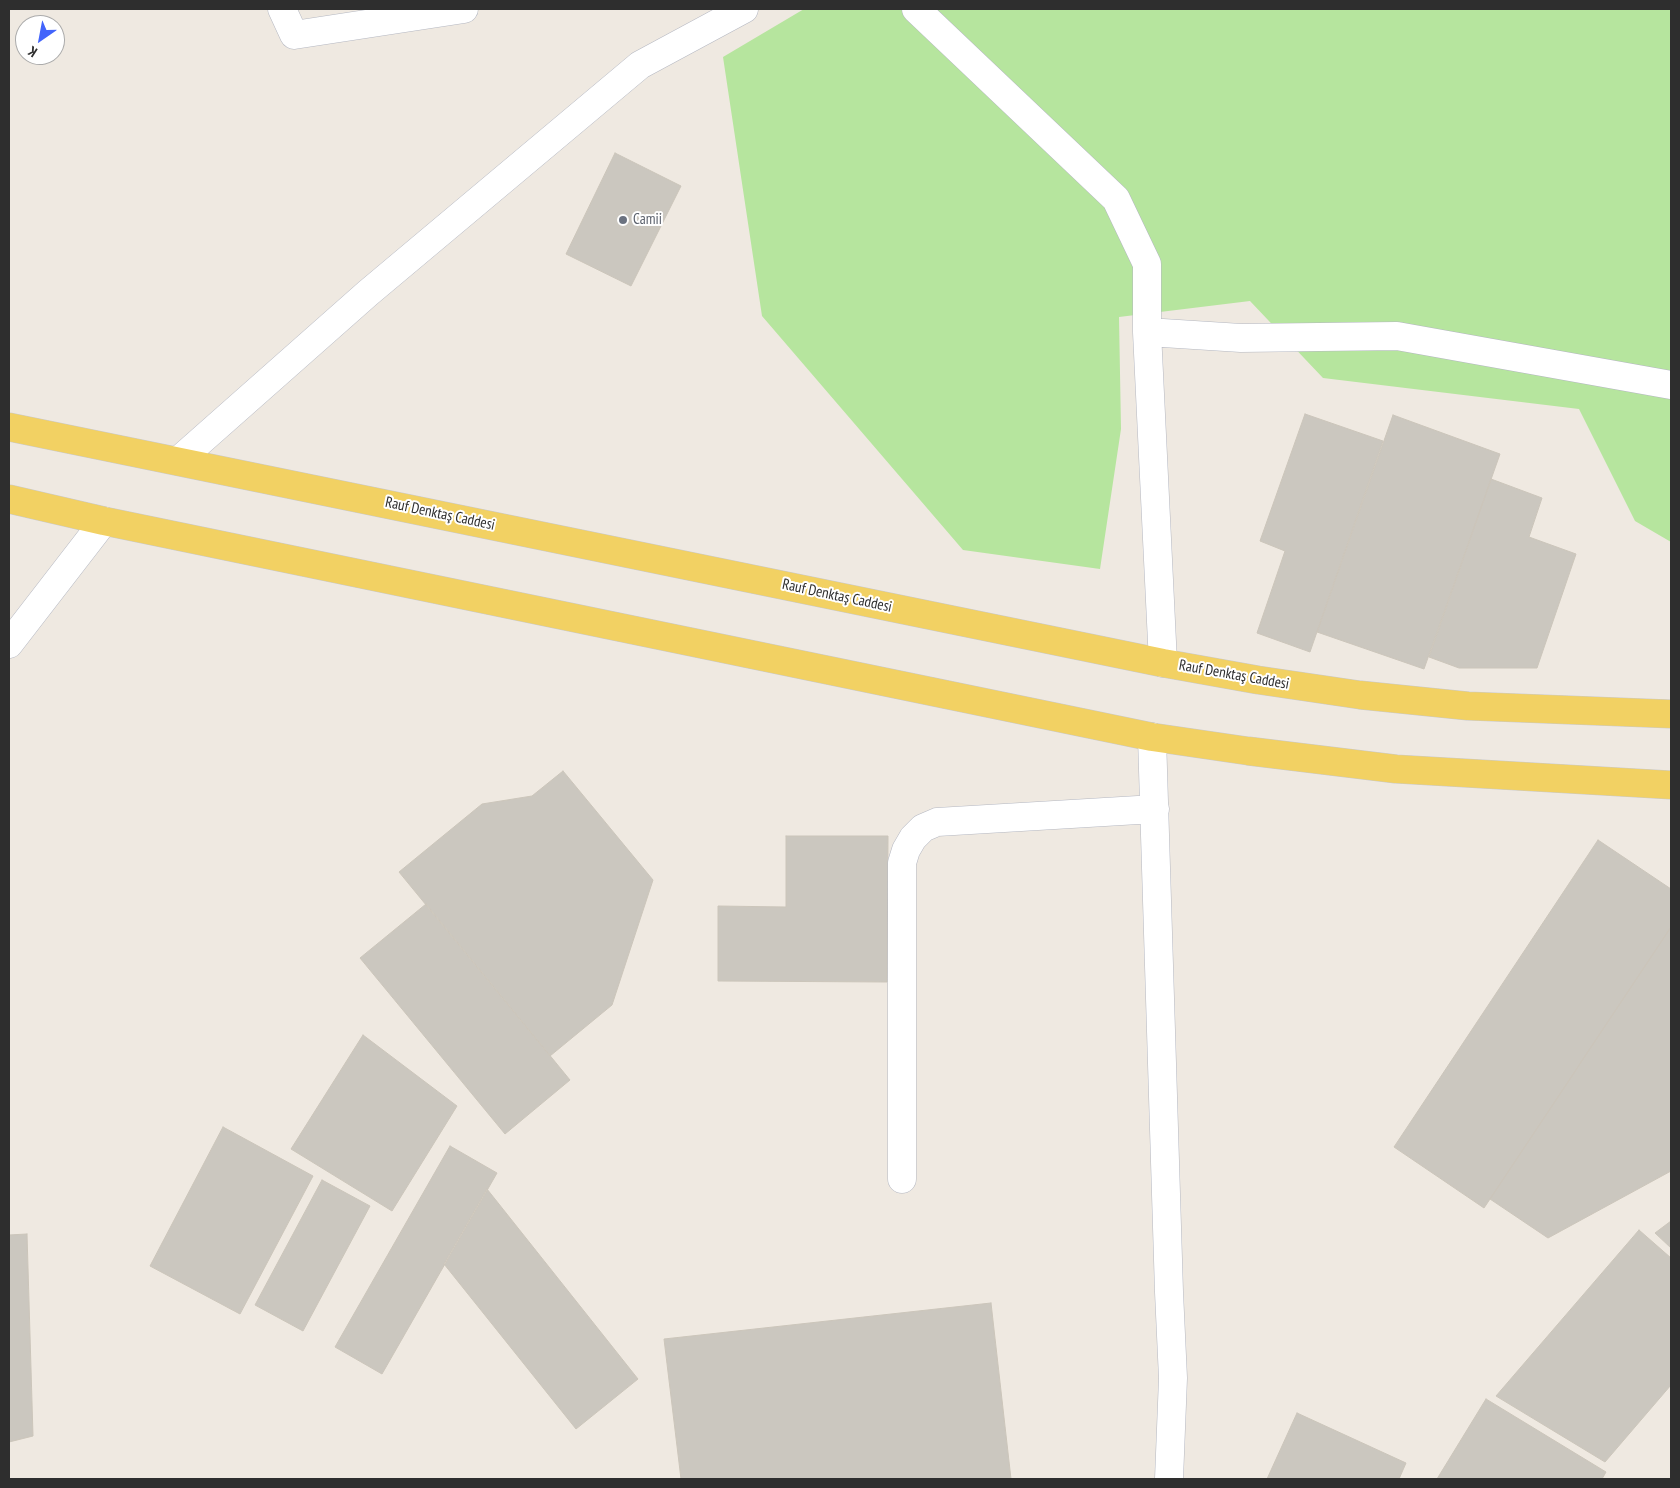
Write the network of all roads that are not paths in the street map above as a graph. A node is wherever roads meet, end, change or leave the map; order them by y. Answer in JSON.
{"nodes":[{"id":1,"x":282,"y":9,"type":"edge"},
{"id":2,"x":464,"y":9,"type":"edge"},
{"id":3,"x":744,"y":9,"type":"edge"},
{"id":4,"x":916,"y":9,"type":"edge"},
{"id":5,"x":1147,"y":332,"type":"junction"},
{"id":6,"x":1671,"y":385,"type":"edge"},
{"id":7,"x":9,"y":427,"type":"edge"},
{"id":8,"x":178,"y":461,"type":"junction"},
{"id":9,"x":9,"y":499,"type":"edge"},
{"id":10,"x":104,"y":521,"type":"junction"},
{"id":11,"x":9,"y":644,"type":"edge"},
{"id":12,"x":1163,"y":663,"type":"junction"},
{"id":13,"x":1671,"y":714,"type":"edge"},
{"id":14,"x":1152,"y":737,"type":"junction"},
{"id":15,"x":1671,"y":784,"type":"edge"},
{"id":16,"x":1155,"y":809,"type":"junction"},
{"id":17,"x":902,"y":1179,"type":"dead end"},
{"id":18,"x":1169,"y":1479,"type":"edge"}],
"edges":[{"from":1,"to":2,"type":"street"},
{"from":3,"to":8,"type":"street"},
{"from":4,"to":5,"type":"street"},
{"from":5,"to":6,"type":"street"},
{"from":5,"to":12,"type":"street"},
{"from":7,"to":8,"type":"main road","name":"Rauf Denktaş Caddesi"},
{"from":8,"to":12,"type":"main road","name":"Rauf Denktaş Caddesi"},
{"from":9,"to":10,"type":"main road"},
{"from":10,"to":11,"type":"street"},
{"from":10,"to":14,"type":"main road"},
{"from":12,"to":13,"type":"main road","name":"Rauf Denktaş Caddesi"},
{"from":14,"to":15,"type":"main road"},
{"from":14,"to":16,"type":"street"},
{"from":16,"to":17,"type":"street"},
{"from":16,"to":18,"type":"street"}]}
